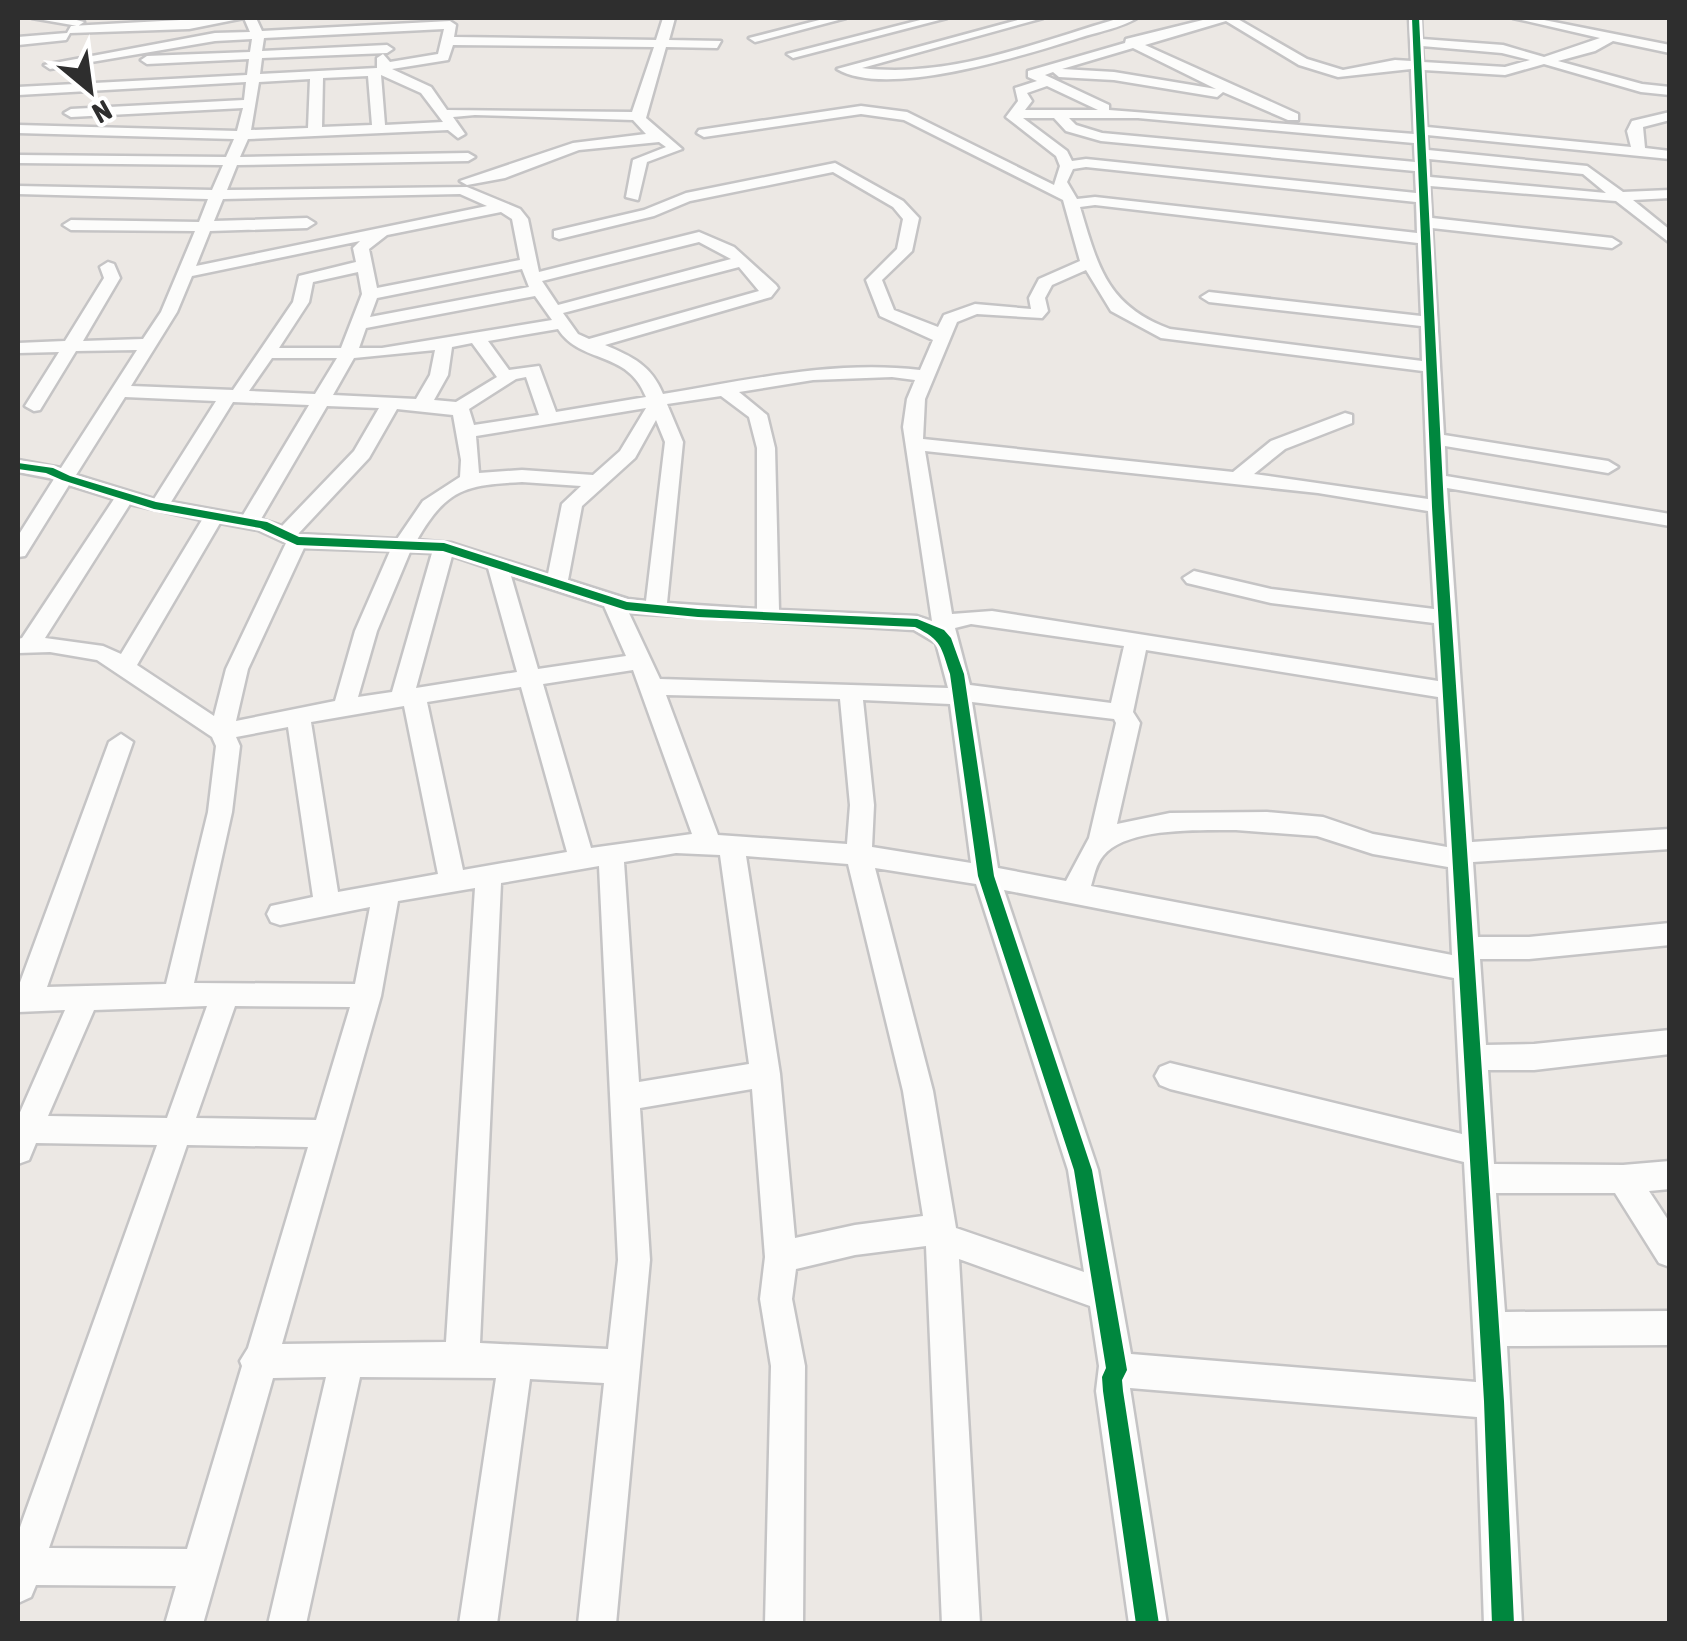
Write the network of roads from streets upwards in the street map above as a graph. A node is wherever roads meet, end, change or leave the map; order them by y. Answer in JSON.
{"nodes":[{"id":1,"x":38,"y":18,"type":"edge"},
{"id":2,"x":209,"y":18,"type":"edge"},
{"id":3,"x":238,"y":18,"type":"edge"},
{"id":4,"x":250,"y":18,"type":"edge"},
{"id":5,"x":340,"y":18,"type":"edge"},
{"id":6,"x":669,"y":18,"type":"edge"},
{"id":7,"x":776,"y":18,"type":"edge"},
{"id":8,"x":840,"y":18,"type":"edge"},
{"id":9,"x":933,"y":18,"type":"edge"},
{"id":10,"x":1036,"y":18,"type":"edge"},
{"id":11,"x":1076,"y":18,"type":"edge"},
{"id":12,"x":1131,"y":18,"type":"edge"},
{"id":13,"x":1222,"y":18,"type":"edge"},
{"id":14,"x":1230,"y":18,"type":"edge"},
{"id":15,"x":1519,"y":18,"type":"edge"},
{"id":16,"x":223,"y":19,"type":"edge"},
{"id":17,"x":452,"y":21,"type":"edge"},
{"id":18,"x":394,"y":25,"type":"edge"},
{"id":19,"x":74,"y":27,"type":"edge"},
{"id":20,"x":1097,"y":27,"type":"junction"},
{"id":21,"x":788,"y":30,"type":"junction"},
{"id":22,"x":258,"y":34,"type":"junction"},
{"id":23,"x":963,"y":37,"type":"junction"},
{"id":24,"x":754,"y":38,"type":"dead end"},
{"id":25,"x":1611,"y":38,"type":"junction"},
{"id":26,"x":18,"y":40,"type":"edge"},
{"id":27,"x":450,"y":42,"type":"junction"},
{"id":28,"x":1416,"y":42,"type":"edge"},
{"id":29,"x":664,"y":44,"type":"junction"},
{"id":30,"x":716,"y":44,"type":"dead end"},
{"id":31,"x":1136,"y":44,"type":"junction"},
{"id":32,"x":1670,"y":49,"type":"edge"},
{"id":33,"x":387,"y":50,"type":"junction"},
{"id":34,"x":114,"y":52,"type":"junction"},
{"id":35,"x":793,"y":54,"type":"dead end"},
{"id":36,"x":998,"y":55,"type":"junction"},
{"id":37,"x":255,"y":56,"type":"junction"},
{"id":38,"x":1542,"y":59,"type":"junction"},
{"id":39,"x":50,"y":65,"type":"junction"},
{"id":40,"x":381,"y":70,"type":"junction"},
{"id":41,"x":318,"y":76,"type":"junction"},
{"id":42,"x":1041,"y":76,"type":"junction"},
{"id":43,"x":253,"y":79,"type":"junction"},
{"id":44,"x":18,"y":91,"type":"edge"},
{"id":45,"x":1670,"y":92,"type":"edge"},
{"id":46,"x":1247,"y":99,"type":"junction"},
{"id":47,"x":251,"y":104,"type":"junction"},
{"id":48,"x":27,"y":111,"type":"edge"},
{"id":49,"x":1057,"y":112,"type":"junction"},
{"id":50,"x":61,"y":113,"type":"dead end"},
{"id":51,"x":1113,"y":113,"type":"junction"},
{"id":52,"x":1014,"y":114,"type":"junction"},
{"id":53,"x":639,"y":116,"type":"junction"},
{"id":54,"x":1670,"y":116,"type":"edge"},
{"id":55,"x":446,"y":120,"type":"junction"},
{"id":56,"x":1315,"y":128,"type":"junction"},
{"id":57,"x":406,"y":129,"type":"junction"},
{"id":58,"x":378,"y":131,"type":"junction"},
{"id":59,"x":315,"y":132,"type":"junction"},
{"id":60,"x":704,"y":133,"type":"dead end"},
{"id":61,"x":242,"y":135,"type":"junction"},
{"id":62,"x":663,"y":138,"type":"junction"},
{"id":63,"x":1269,"y":152,"type":"junction"},
{"id":64,"x":1639,"y":152,"type":"junction"},
{"id":65,"x":1670,"y":155,"type":"edge"},
{"id":66,"x":468,"y":157,"type":"junction"},
{"id":67,"x":18,"y":159,"type":"edge"},
{"id":68,"x":399,"y":159,"type":"junction"},
{"id":69,"x":233,"y":161,"type":"junction"},
{"id":70,"x":286,"y":161,"type":"junction"},
{"id":71,"x":1516,"y":164,"type":"junction"},
{"id":72,"x":1067,"y":166,"type":"junction"},
{"id":73,"x":1422,"y":181,"type":"junction"},
{"id":74,"x":1263,"y":183,"type":"junction"},
{"id":75,"x":465,"y":185,"type":"junction"},
{"id":76,"x":18,"y":190,"type":"edge"},
{"id":77,"x":404,"y":190,"type":"junction"},
{"id":78,"x":1520,"y":190,"type":"junction"},
{"id":79,"x":308,"y":192,"type":"junction"},
{"id":80,"x":1670,"y":194,"type":"edge"},
{"id":81,"x":217,"y":195,"type":"junction"},
{"id":82,"x":633,"y":197,"type":"dead end"},
{"id":83,"x":1620,"y":198,"type":"junction"},
{"id":84,"x":1070,"y":201,"type":"junction"},
{"id":85,"x":502,"y":207,"type":"junction"},
{"id":86,"x":1526,"y":207,"type":"junction"},
{"id":87,"x":1644,"y":218,"type":"junction"},
{"id":88,"x":308,"y":223,"type":"dead end"},
{"id":89,"x":70,"y":225,"type":"dead end"},
{"id":90,"x":204,"y":226,"type":"junction"},
{"id":91,"x":386,"y":229,"type":"junction"},
{"id":92,"x":1666,"y":232,"type":"edge"},
{"id":93,"x":559,"y":234,"type":"dead end"},
{"id":94,"x":1612,"y":243,"type":"dead end"},
{"id":95,"x":742,"y":261,"type":"junction"},
{"id":96,"x":1090,"y":263,"type":"junction"},
{"id":97,"x":365,"y":265,"type":"junction"},
{"id":98,"x":108,"y":267,"type":"dead end"},
{"id":99,"x":184,"y":272,"type":"junction"},
{"id":100,"x":534,"y":277,"type":"junction"},
{"id":101,"x":370,"y":294,"type":"junction"},
{"id":102,"x":1209,"y":297,"type":"dead end"},
{"id":103,"x":560,"y":316,"type":"junction"},
{"id":104,"x":1429,"y":322,"type":"junction"},
{"id":105,"x":360,"y":324,"type":"junction"},
{"id":106,"x":478,"y":338,"type":"junction"},
{"id":107,"x":943,"y":340,"type":"junction"},
{"id":108,"x":149,"y":344,"type":"junction"},
{"id":109,"x":444,"y":345,"type":"junction"},
{"id":110,"x":70,"y":346,"type":"junction"},
{"id":111,"x":584,"y":346,"type":"junction"},
{"id":112,"x":18,"y":348,"type":"edge"},
{"id":113,"x":266,"y":353,"type":"junction"},
{"id":114,"x":348,"y":356,"type":"junction"},
{"id":115,"x":1432,"y":366,"type":"junction"},
{"id":116,"x":506,"y":376,"type":"junction"},
{"id":117,"x":925,"y":376,"type":"junction"},
{"id":118,"x":120,"y":391,"type":"junction"},
{"id":119,"x":726,"y":391,"type":"junction"},
{"id":120,"x":234,"y":395,"type":"junction"},
{"id":121,"x":321,"y":400,"type":"junction"},
{"id":122,"x":391,"y":404,"type":"junction"},
{"id":123,"x":422,"y":404,"type":"junction"},
{"id":124,"x":34,"y":406,"type":"dead end"},
{"id":125,"x":658,"y":406,"type":"junction"},
{"id":126,"x":458,"y":408,"type":"junction"},
{"id":127,"x":549,"y":418,"type":"junction"},
{"id":128,"x":1345,"y":419,"type":"dead end"},
{"id":129,"x":467,"y":432,"type":"junction"},
{"id":130,"x":1435,"y":439,"type":"junction"},
{"id":131,"x":914,"y":444,"type":"junction"},
{"id":132,"x":18,"y":466,"type":"edge"},
{"id":133,"x":1608,"y":466,"type":"dead end"},
{"id":134,"x":66,"y":478,"type":"junction"},
{"id":135,"x":469,"y":479,"type":"junction"},
{"id":136,"x":596,"y":480,"type":"junction"},
{"id":137,"x":1236,"y":480,"type":"junction"},
{"id":138,"x":1437,"y":480,"type":"junction"},
{"id":139,"x":125,"y":496,"type":"junction"},
{"id":140,"x":159,"y":506,"type":"junction"},
{"id":141,"x":1438,"y":507,"type":"junction"},
{"id":142,"x":214,"y":516,"type":"junction"},
{"id":143,"x":1670,"y":520,"type":"edge"},
{"id":144,"x":250,"y":521,"type":"junction"},
{"id":145,"x":292,"y":537,"type":"junction"},
{"id":146,"x":402,"y":545,"type":"junction"},
{"id":147,"x":444,"y":547,"type":"junction"},
{"id":148,"x":18,"y":552,"type":"edge"},
{"id":149,"x":497,"y":564,"type":"junction"},
{"id":150,"x":1194,"y":578,"type":"dead end"},
{"id":151,"x":557,"y":584,"type":"junction"},
{"id":152,"x":612,"y":603,"type":"junction"},
{"id":153,"x":656,"y":609,"type":"junction"},
{"id":154,"x":768,"y":615,"type":"junction"},
{"id":155,"x":1445,"y":617,"type":"junction"},
{"id":156,"x":945,"y":632,"type":"junction"},
{"id":157,"x":1136,"y":643,"type":"junction"},
{"id":158,"x":23,"y":646,"type":"edge"},
{"id":159,"x":640,"y":661,"type":"junction"},
{"id":160,"x":126,"y":666,"type":"junction"},
{"id":161,"x":528,"y":677,"type":"junction"},
{"id":162,"x":652,"y":687,"type":"junction"},
{"id":163,"x":851,"y":691,"type":"junction"},
{"id":164,"x":1450,"y":691,"type":"junction"},
{"id":165,"x":960,"y":694,"type":"junction"},
{"id":166,"x":408,"y":697,"type":"junction"},
{"id":167,"x":345,"y":707,"type":"junction"},
{"id":168,"x":1121,"y":712,"type":"junction"},
{"id":169,"x":298,"y":716,"type":"junction"},
{"id":170,"x":221,"y":732,"type":"junction"},
{"id":171,"x":121,"y":742,"type":"dead end"},
{"id":172,"x":1670,"y":840,"type":"edge"},
{"id":173,"x":1100,"y":843,"type":"junction"},
{"id":174,"x":718,"y":844,"type":"junction"},
{"id":175,"x":860,"y":854,"type":"junction"},
{"id":176,"x":1460,"y":856,"type":"junction"},
{"id":177,"x":596,"y":857,"type":"junction"},
{"id":178,"x":488,"y":872,"type":"junction"},
{"id":179,"x":986,"y":876,"type":"junction"},
{"id":180,"x":452,"y":879,"type":"junction"},
{"id":181,"x":386,"y":893,"type":"junction"},
{"id":182,"x":1075,"y":894,"type":"junction"},
{"id":183,"x":327,"y":906,"type":"junction"},
{"id":184,"x":280,"y":914,"type":"dead end"},
{"id":185,"x":1670,"y":934,"type":"edge"},
{"id":186,"x":1467,"y":959,"type":"junction"},
{"id":187,"x":225,"y":994,"type":"junction"},
{"id":188,"x":177,"y":995,"type":"junction"},
{"id":189,"x":366,"y":996,"type":"junction"},
{"id":190,"x":85,"y":998,"type":"junction"},
{"id":191,"x":23,"y":1000,"type":"edge"},
{"id":192,"x":1670,"y":1042,"type":"edge"},
{"id":193,"x":1474,"y":1058,"type":"junction"},
{"id":194,"x":765,"y":1074,"type":"junction"},
{"id":195,"x":1170,"y":1076,"type":"dead end"},
{"id":196,"x":626,"y":1097,"type":"junction"},
{"id":197,"x":176,"y":1132,"type":"junction"},
{"id":198,"x":325,"y":1134,"type":"junction"},
{"id":199,"x":22,"y":1140,"type":"edge"},
{"id":200,"x":1478,"y":1165,"type":"junction"},
{"id":201,"x":1670,"y":1175,"type":"edge"},
{"id":202,"x":1623,"y":1180,"type":"junction"},
{"id":203,"x":941,"y":1234,"type":"junction"},
{"id":204,"x":1670,"y":1252,"type":"edge"},
{"id":205,"x":781,"y":1257,"type":"junction"},
{"id":206,"x":1105,"y":1295,"type":"junction"},
{"id":207,"x":1670,"y":1328,"type":"edge"},
{"id":208,"x":1489,"y":1329,"type":"junction"},
{"id":209,"x":347,"y":1359,"type":"junction"},
{"id":210,"x":462,"y":1359,"type":"junction"},
{"id":211,"x":258,"y":1361,"type":"junction"},
{"id":212,"x":515,"y":1362,"type":"junction"},
{"id":213,"x":625,"y":1367,"type":"junction"},
{"id":214,"x":1117,"y":1370,"type":"junction"},
{"id":215,"x":1494,"y":1401,"type":"junction"},
{"id":216,"x":200,"y":1568,"type":"junction"},
{"id":217,"x":20,"y":1572,"type":"edge"},
{"id":218,"x":184,"y":1624,"type":"edge"},
{"id":219,"x":287,"y":1624,"type":"edge"},
{"id":220,"x":478,"y":1624,"type":"edge"},
{"id":221,"x":596,"y":1624,"type":"edge"},
{"id":222,"x":784,"y":1624,"type":"edge"},
{"id":223,"x":961,"y":1624,"type":"edge"},
{"id":224,"x":1148,"y":1624,"type":"edge"},
{"id":225,"x":1503,"y":1624,"type":"edge"}],
"edges":[{"from":1,"to":19,"type":"street"},
{"from":2,"to":16,"type":"street"},
{"from":3,"to":16,"type":"street"},
{"from":4,"to":22,"type":"street"},
{"from":5,"to":18,"type":"street"},
{"from":6,"to":29,"type":"street"},
{"from":7,"to":21,"type":"street"},
{"from":8,"to":21,"type":"street"},
{"from":9,"to":23,"type":"street"},
{"from":9,"to":35,"type":"street"},
{"from":10,"to":23,"type":"street"},
{"from":11,"to":20,"type":"street"},
{"from":12,"to":20,"type":"street"},
{"from":13,"to":31,"type":"street"},
{"from":14,"to":28,"type":"street"},
{"from":15,"to":25,"type":"street"},
{"from":16,"to":19,"type":"street"},
{"from":17,"to":18,"type":"street"},
{"from":17,"to":27,"type":"street"},
{"from":18,"to":22,"type":"street"},
{"from":18,"to":33,"type":"street"},
{"from":19,"to":26,"type":"street"},
{"from":19,"to":39,"type":"street"},
{"from":20,"to":31,"type":"street"},
{"from":20,"to":36,"type":"street"},
{"from":21,"to":24,"type":"street"},
{"from":22,"to":34,"type":"street"},
{"from":22,"to":37,"type":"street"},
{"from":23,"to":36,"type":"street"},
{"from":23,"to":36,"type":"street"},
{"from":25,"to":32,"type":"street"},
{"from":25,"to":38,"type":"street"},
{"from":27,"to":29,"type":"street"},
{"from":27,"to":40,"type":"street"},
{"from":28,"to":38,"type":"street"},
{"from":28,"to":38,"type":"street"},
{"from":28,"to":73,"type":"street"},
{"from":29,"to":30,"type":"street"},
{"from":29,"to":53,"type":"street"},
{"from":31,"to":42,"type":"street"},
{"from":31,"to":46,"type":"street"},
{"from":33,"to":37,"type":"street"},
{"from":33,"to":40,"type":"street"},
{"from":34,"to":37,"type":"street"},
{"from":34,"to":39,"type":"street"},
{"from":36,"to":42,"type":"street"},
{"from":37,"to":43,"type":"street"},
{"from":38,"to":45,"type":"street"},
{"from":39,"to":48,"type":"street"},
{"from":40,"to":41,"type":"street"},
{"from":40,"to":55,"type":"street"},
{"from":40,"to":58,"type":"street"},
{"from":41,"to":43,"type":"street"},
{"from":41,"to":59,"type":"street"},
{"from":42,"to":46,"type":"street"},
{"from":42,"to":51,"type":"street"},
{"from":42,"to":52,"type":"street"},
{"from":43,"to":47,"type":"street"},
{"from":43,"to":48,"type":"street"},
{"from":44,"to":48,"type":"street"},
{"from":46,"to":56,"type":"street"},
{"from":47,"to":50,"type":"street"},
{"from":47,"to":61,"type":"street"},
{"from":48,"to":61,"type":"street"},
{"from":49,"to":51,"type":"street"},
{"from":49,"to":52,"type":"street"},
{"from":49,"to":63,"type":"street"},
{"from":51,"to":56,"type":"street"},
{"from":52,"to":72,"type":"street"},
{"from":53,"to":55,"type":"street"},
{"from":53,"to":62,"type":"street"},
{"from":54,"to":64,"type":"street"},
{"from":55,"to":57,"type":"street"},
{"from":55,"to":66,"type":"street"},
{"from":56,"to":73,"type":"street"},
{"from":57,"to":58,"type":"street"},
{"from":57,"to":68,"type":"street"},
{"from":58,"to":59,"type":"street"},
{"from":59,"to":61,"type":"street"},
{"from":60,"to":84,"type":"street"},
{"from":61,"to":69,"type":"street"},
{"from":62,"to":75,"type":"street"},
{"from":62,"to":82,"type":"street"},
{"from":63,"to":73,"type":"street"},
{"from":63,"to":74,"type":"street"},
{"from":64,"to":65,"type":"street"},
{"from":64,"to":73,"type":"street"},
{"from":66,"to":68,"type":"street"},
{"from":66,"to":75,"type":"street"},
{"from":67,"to":69,"type":"street"},
{"from":68,"to":70,"type":"street"},
{"from":68,"to":77,"type":"street"},
{"from":69,"to":70,"type":"street"},
{"from":69,"to":81,"type":"street"},
{"from":70,"to":79,"type":"street"},
{"from":71,"to":73,"type":"street"},
{"from":71,"to":78,"type":"street"},
{"from":71,"to":83,"type":"street"},
{"from":72,"to":74,"type":"street"},
{"from":72,"to":84,"type":"street"},
{"from":73,"to":74,"type":"street"},
{"from":73,"to":78,"type":"street"},
{"from":73,"to":84,"type":"street"},
{"from":73,"to":86,"type":"street"},
{"from":73,"to":94,"type":"street"},
{"from":73,"to":104,"type":"street"},
{"from":75,"to":77,"type":"street"},
{"from":75,"to":85,"type":"street"},
{"from":76,"to":81,"type":"street"},
{"from":77,"to":79,"type":"street"},
{"from":78,"to":83,"type":"street"},
{"from":78,"to":86,"type":"street"},
{"from":79,"to":81,"type":"street"},
{"from":80,"to":83,"type":"street"},
{"from":81,"to":90,"type":"street"},
{"from":83,"to":87,"type":"street"},
{"from":84,"to":96,"type":"street"},
{"from":85,"to":91,"type":"street"},
{"from":85,"to":100,"type":"street"},
{"from":86,"to":87,"type":"street"},
{"from":87,"to":92,"type":"street"},
{"from":88,"to":90,"type":"street"},
{"from":89,"to":90,"type":"street"},
{"from":90,"to":99,"type":"street"},
{"from":91,"to":97,"type":"street"},
{"from":91,"to":99,"type":"street"},
{"from":93,"to":107,"type":"street"},
{"from":95,"to":100,"type":"street"},
{"from":95,"to":103,"type":"street"},
{"from":95,"to":111,"type":"street"},
{"from":96,"to":107,"type":"street"},
{"from":96,"to":115,"type":"street"},
{"from":97,"to":101,"type":"street"},
{"from":97,"to":113,"type":"street"},
{"from":98,"to":110,"type":"street"},
{"from":99,"to":108,"type":"street"},
{"from":100,"to":101,"type":"street"},
{"from":100,"to":103,"type":"street"},
{"from":100,"to":105,"type":"street"},
{"from":101,"to":105,"type":"street"},
{"from":102,"to":104,"type":"street"},
{"from":103,"to":106,"type":"street"},
{"from":103,"to":111,"type":"street"},
{"from":104,"to":115,"type":"street"},
{"from":105,"to":114,"type":"street"},
{"from":106,"to":109,"type":"street"},
{"from":106,"to":116,"type":"street"},
{"from":107,"to":117,"type":"street"},
{"from":108,"to":110,"type":"street"},
{"from":108,"to":118,"type":"street"},
{"from":109,"to":114,"type":"street"},
{"from":109,"to":123,"type":"street"},
{"from":110,"to":112,"type":"street"},
{"from":110,"to":124,"type":"street"},
{"from":111,"to":125,"type":"street"},
{"from":113,"to":114,"type":"street"},
{"from":113,"to":120,"type":"street"},
{"from":114,"to":121,"type":"street"},
{"from":115,"to":130,"type":"street"},
{"from":116,"to":126,"type":"street"},
{"from":116,"to":127,"type":"street"},
{"from":117,"to":119,"type":"street"},
{"from":117,"to":131,"type":"street"},
{"from":118,"to":120,"type":"street"},
{"from":118,"to":134,"type":"street"},
{"from":119,"to":125,"type":"street"},
{"from":119,"to":154,"type":"street"},
{"from":120,"to":121,"type":"street"},
{"from":120,"to":140,"type":"street"},
{"from":121,"to":122,"type":"street"},
{"from":121,"to":144,"type":"street"},
{"from":122,"to":123,"type":"street"},
{"from":122,"to":145,"type":"street"},
{"from":123,"to":126,"type":"street"},
{"from":125,"to":127,"type":"street"},
{"from":125,"to":136,"type":"street"},
{"from":125,"to":153,"type":"street"},
{"from":126,"to":129,"type":"street"},
{"from":127,"to":129,"type":"street"},
{"from":128,"to":137,"type":"street"},
{"from":129,"to":135,"type":"street"},
{"from":130,"to":133,"type":"street"},
{"from":130,"to":138,"type":"street"},
{"from":131,"to":137,"type":"street"},
{"from":131,"to":156,"type":"street"},
{"from":132,"to":134,"type":"street"},
{"from":134,"to":139,"type":"street"},
{"from":134,"to":148,"type":"street"},
{"from":135,"to":136,"type":"street"},
{"from":135,"to":146,"type":"street"},
{"from":136,"to":151,"type":"street"},
{"from":137,"to":141,"type":"street"},
{"from":138,"to":141,"type":"street"},
{"from":138,"to":143,"type":"street"},
{"from":139,"to":140,"type":"street"},
{"from":139,"to":158,"type":"street"},
{"from":140,"to":142,"type":"street"},
{"from":141,"to":155,"type":"street"},
{"from":142,"to":144,"type":"street"},
{"from":142,"to":160,"type":"street"},
{"from":144,"to":145,"type":"street"},
{"from":145,"to":146,"type":"street"},
{"from":145,"to":170,"type":"street"},
{"from":146,"to":147,"type":"street"},
{"from":146,"to":167,"type":"street"},
{"from":147,"to":149,"type":"street"},
{"from":147,"to":166,"type":"street"},
{"from":149,"to":151,"type":"street"},
{"from":149,"to":161,"type":"street"},
{"from":150,"to":155,"type":"street"},
{"from":151,"to":152,"type":"street"},
{"from":152,"to":153,"type":"street"},
{"from":152,"to":159,"type":"street"},
{"from":153,"to":154,"type":"street"},
{"from":154,"to":156,"type":"street"},
{"from":155,"to":164,"type":"street"},
{"from":156,"to":157,"type":"street"},
{"from":156,"to":165,"type":"street"},
{"from":157,"to":164,"type":"street"},
{"from":157,"to":168,"type":"street"},
{"from":158,"to":160,"type":"street"},
{"from":159,"to":161,"type":"street"},
{"from":159,"to":162,"type":"street"},
{"from":160,"to":170,"type":"street"},
{"from":161,"to":166,"type":"street"},
{"from":161,"to":177,"type":"street"},
{"from":162,"to":163,"type":"street"},
{"from":162,"to":174,"type":"street"},
{"from":163,"to":165,"type":"street"},
{"from":163,"to":175,"type":"street"},
{"from":164,"to":176,"type":"street"},
{"from":165,"to":168,"type":"street"},
{"from":165,"to":179,"type":"street"},
{"from":166,"to":167,"type":"street"},
{"from":166,"to":180,"type":"street"},
{"from":167,"to":169,"type":"street"},
{"from":168,"to":173,"type":"street"},
{"from":169,"to":170,"type":"street"},
{"from":169,"to":183,"type":"street"},
{"from":170,"to":188,"type":"street"},
{"from":171,"to":191,"type":"street"},
{"from":172,"to":176,"type":"street"},
{"from":173,"to":176,"type":"street"},
{"from":173,"to":182,"type":"street"},
{"from":174,"to":175,"type":"street"},
{"from":174,"to":177,"type":"street"},
{"from":174,"to":194,"type":"street"},
{"from":175,"to":179,"type":"street"},
{"from":175,"to":203,"type":"street"},
{"from":176,"to":186,"type":"street"},
{"from":177,"to":178,"type":"street"},
{"from":177,"to":196,"type":"street"},
{"from":178,"to":180,"type":"street"},
{"from":178,"to":210,"type":"street"},
{"from":179,"to":182,"type":"street"},
{"from":179,"to":206,"type":"street"},
{"from":180,"to":181,"type":"street"},
{"from":181,"to":183,"type":"street"},
{"from":181,"to":189,"type":"street"},
{"from":182,"to":186,"type":"street"},
{"from":183,"to":184,"type":"street"},
{"from":185,"to":186,"type":"street"},
{"from":186,"to":193,"type":"street"},
{"from":187,"to":188,"type":"street"},
{"from":187,"to":189,"type":"street"},
{"from":187,"to":197,"type":"street"},
{"from":188,"to":190,"type":"street"},
{"from":189,"to":198,"type":"street"},
{"from":190,"to":191,"type":"street"},
{"from":190,"to":199,"type":"street"},
{"from":192,"to":193,"type":"street"},
{"from":193,"to":200,"type":"street"},
{"from":194,"to":196,"type":"street"},
{"from":194,"to":205,"type":"street"},
{"from":195,"to":200,"type":"street"},
{"from":196,"to":213,"type":"street"},
{"from":197,"to":198,"type":"street"},
{"from":197,"to":199,"type":"street"},
{"from":197,"to":217,"type":"street"},
{"from":198,"to":211,"type":"street"},
{"from":200,"to":202,"type":"street"},
{"from":200,"to":208,"type":"street"},
{"from":201,"to":202,"type":"street"},
{"from":202,"to":204,"type":"street"},
{"from":203,"to":205,"type":"street"},
{"from":203,"to":206,"type":"street"},
{"from":203,"to":223,"type":"street"},
{"from":205,"to":222,"type":"street"},
{"from":206,"to":214,"type":"street"},
{"from":207,"to":208,"type":"street"},
{"from":208,"to":215,"type":"street"},
{"from":209,"to":210,"type":"street"},
{"from":209,"to":211,"type":"street"},
{"from":209,"to":219,"type":"street"},
{"from":210,"to":212,"type":"street"},
{"from":211,"to":216,"type":"street"},
{"from":212,"to":213,"type":"street"},
{"from":212,"to":220,"type":"street"},
{"from":213,"to":221,"type":"street"},
{"from":214,"to":215,"type":"street"},
{"from":214,"to":224,"type":"street"},
{"from":215,"to":225,"type":"street"},
{"from":216,"to":217,"type":"street"},
{"from":216,"to":218,"type":"street"}]}
